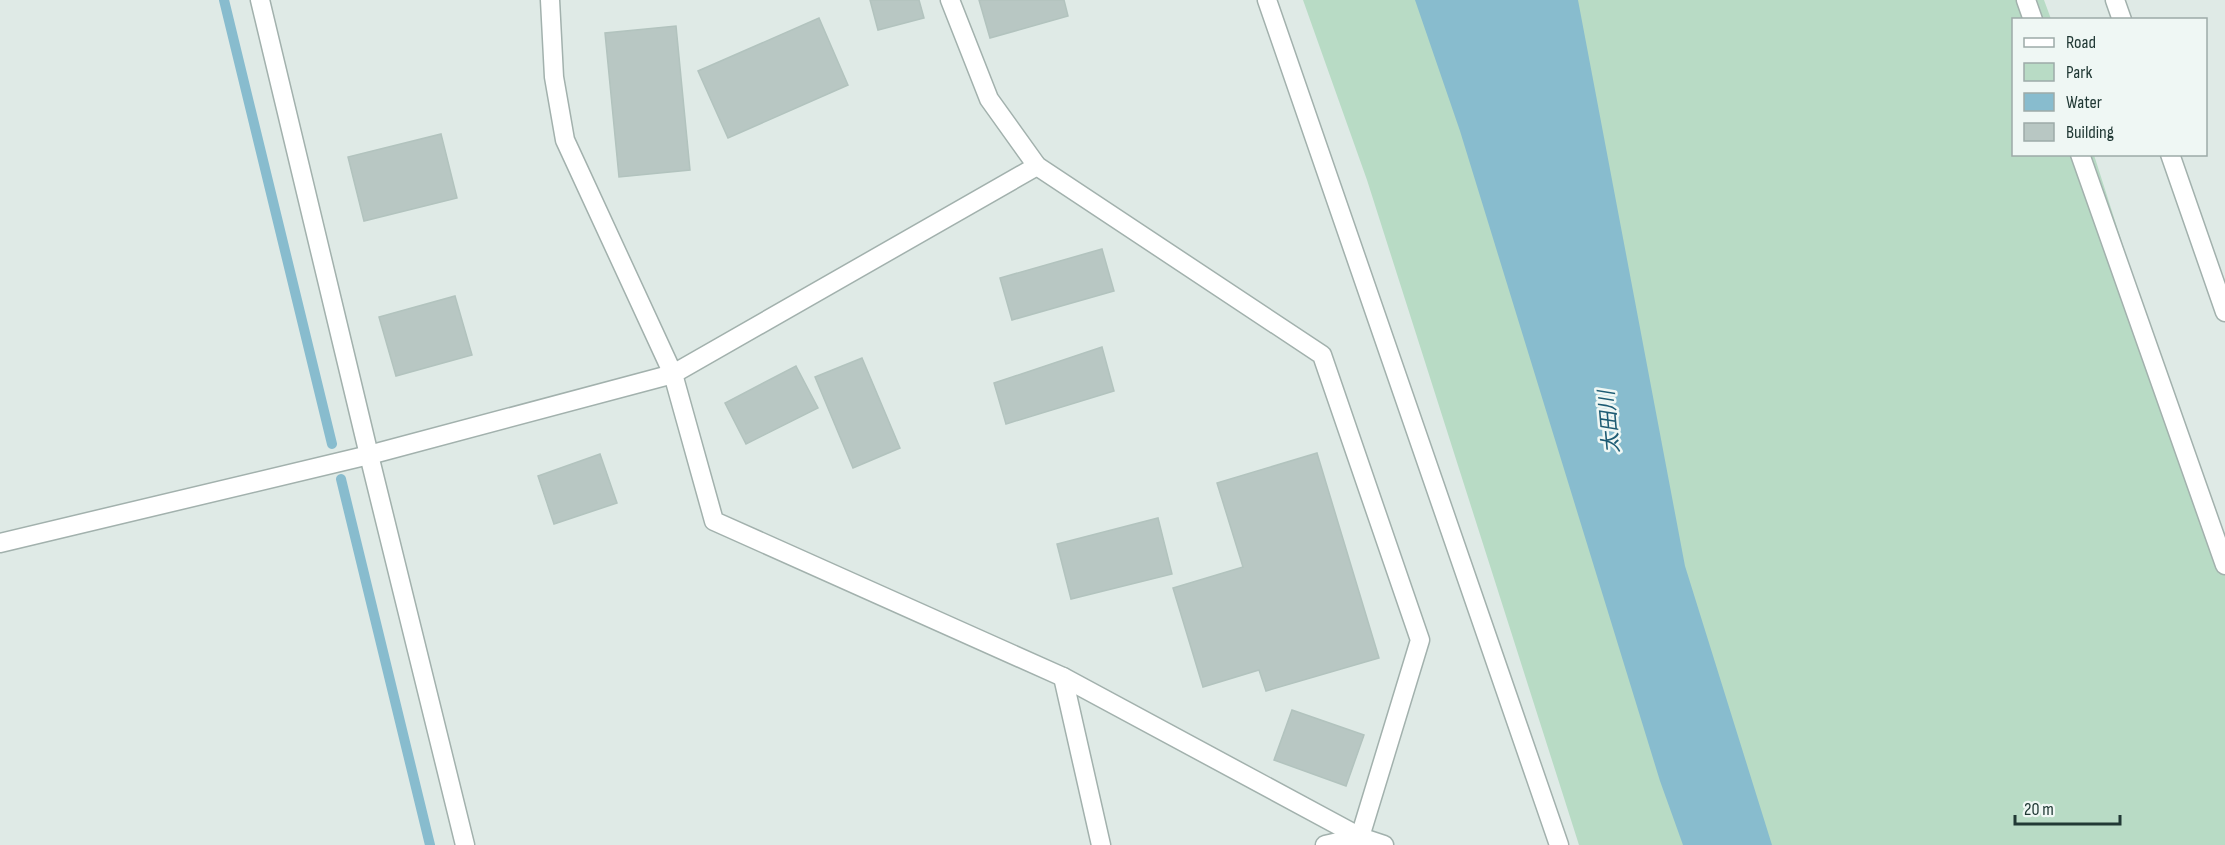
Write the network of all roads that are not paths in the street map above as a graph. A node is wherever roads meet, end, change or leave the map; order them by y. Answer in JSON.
{"nodes":[{"id":1,"x":260,"y":0,"type":"edge"},
{"id":2,"x":550,"y":0,"type":"edge"},
{"id":3,"x":950,"y":0,"type":"edge"},
{"id":4,"x":1267,"y":0,"type":"edge"},
{"id":5,"x":2026,"y":0,"type":"edge"},
{"id":6,"x":2115,"y":0,"type":"edge"},
{"id":7,"x":2031,"y":18,"type":"edge"},
{"id":8,"x":2121,"y":18,"type":"edge"},
{"id":9,"x":2081,"y":156,"type":"edge"},
{"id":10,"x":2171,"y":156,"type":"edge"},
{"id":11,"x":1037,"y":166,"type":"junction"},
{"id":12,"x":2225,"y":312,"type":"edge"},
{"id":13,"x":673,"y":374,"type":"junction"},
{"id":14,"x":369,"y":455,"type":"junction"},
{"id":15,"x":0,"y":543,"type":"edge"},
{"id":16,"x":2225,"y":565,"type":"edge"},
{"id":17,"x":1063,"y":677,"type":"junction"},
{"id":18,"x":1360,"y":837,"type":"junction"},
{"id":19,"x":465,"y":845,"type":"edge"},
{"id":20,"x":1101,"y":845,"type":"edge"},
{"id":21,"x":1325,"y":845,"type":"edge"},
{"id":22,"x":1384,"y":845,"type":"edge"},
{"id":23,"x":1559,"y":845,"type":"edge"}],
"edges":[{"from":1,"to":14,"type":"street"},
{"from":2,"to":13,"type":"street"},
{"from":3,"to":11,"type":"street"},
{"from":4,"to":23,"type":"street"},
{"from":5,"to":7,"type":"street"},
{"from":6,"to":8,"type":"street"},
{"from":9,"to":16,"type":"street"},
{"from":10,"to":12,"type":"street"},
{"from":11,"to":13,"type":"street"},
{"from":11,"to":18,"type":"street"},
{"from":13,"to":14,"type":"street"},
{"from":13,"to":17,"type":"street"},
{"from":14,"to":15,"type":"street"},
{"from":14,"to":19,"type":"street"},
{"from":17,"to":18,"type":"street"},
{"from":17,"to":20,"type":"street"},
{"from":18,"to":21,"type":"street"},
{"from":18,"to":22,"type":"street"}]}
